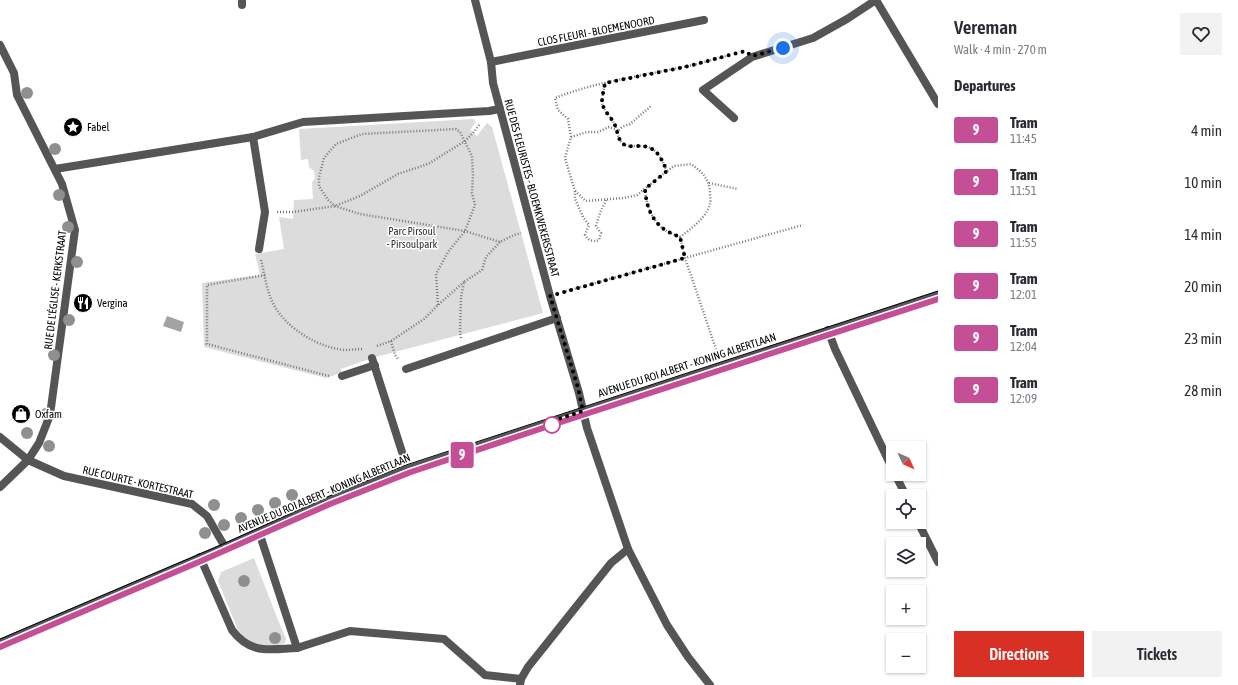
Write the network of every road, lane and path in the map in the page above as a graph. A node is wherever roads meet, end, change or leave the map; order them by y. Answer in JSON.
{"nodes":[{"id":1,"x":474,"y":0,"type":"edge"},
{"id":2,"x":876,"y":0,"type":"edge"},
{"id":3,"x":704,"y":20,"type":"dead end"},
{"id":4,"x":0,"y":45,"type":"edge"},
{"id":5,"x":730,"y":55,"type":"dead end"},
{"id":6,"x":491,"y":62,"type":"junction"},
{"id":7,"x":605,"y":83,"type":"junction"},
{"id":8,"x":938,"y":104,"type":"edge"},
{"id":9,"x":651,"y":106,"type":"dead end"},
{"id":10,"x":500,"y":109,"type":"junction"},
{"id":11,"x":734,"y":118,"type":"dead end"},
{"id":12,"x":615,"y":128,"type":"junction"},
{"id":13,"x":473,"y":133,"type":"dead end"},
{"id":14,"x":253,"y":137,"type":"junction"},
{"id":15,"x":571,"y":137,"type":"junction"},
{"id":16,"x":465,"y":141,"type":"junction"},
{"id":17,"x":55,"y":170,"type":"junction"},
{"id":18,"x":667,"y":171,"type":"junction"},
{"id":19,"x":709,"y":183,"type":"junction"},
{"id":20,"x":738,"y":188,"type":"dead end"},
{"id":21,"x":645,"y":189,"type":"junction"},
{"id":22,"x":575,"y":191,"type":"junction"},
{"id":23,"x":606,"y":200,"type":"junction"},
{"id":24,"x":335,"y":206,"type":"junction"},
{"id":25,"x":294,"y":212,"type":"dead end"},
{"id":26,"x":589,"y":225,"type":"junction"},
{"id":27,"x":803,"y":225,"type":"dead end"},
{"id":28,"x":596,"y":226,"type":"junction"},
{"id":29,"x":465,"y":231,"type":"junction"},
{"id":30,"x":514,"y":235,"type":"dead end"},
{"id":31,"x":680,"y":237,"type":"junction"},
{"id":32,"x":500,"y":242,"type":"junction"},
{"id":33,"x":259,"y":249,"type":"dead end"},
{"id":34,"x":685,"y":258,"type":"junction"},
{"id":35,"x":261,"y":259,"type":"dead end"},
{"id":36,"x":264,"y":276,"type":"junction"},
{"id":37,"x":464,"y":282,"type":"junction"},
{"id":38,"x":938,"y":295,"type":"edge"},
{"id":39,"x":550,"y":296,"type":"junction"},
{"id":40,"x":438,"y":305,"type":"junction"},
{"id":41,"x":557,"y":318,"type":"junction"},
{"id":42,"x":828,"y":330,"type":"junction"},
{"id":43,"x":460,"y":333,"type":"dead end"},
{"id":44,"x":391,"y":341,"type":"junction"},
{"id":45,"x":371,"y":348,"type":"junction"},
{"id":46,"x":716,"y":349,"type":"dead end"},
{"id":47,"x":395,"y":355,"type":"dead end"},
{"id":48,"x":373,"y":362,"type":"junction"},
{"id":49,"x":406,"y":369,"type":"dead end"},
{"id":50,"x":342,"y":376,"type":"joint"},
{"id":51,"x":583,"y":411,"type":"junction"},
{"id":52,"x":0,"y":437,"type":"edge"},
{"id":53,"x":402,"y":452,"type":"dead end"},
{"id":54,"x":886,"y":455,"type":"edge"},
{"id":55,"x":28,"y":460,"type":"junction"},
{"id":56,"x":0,"y":487,"type":"edge"},
{"id":57,"x":922,"y":529,"type":"edge"},
{"id":58,"x":259,"y":532,"type":"junction"},
{"id":59,"x":225,"y":547,"type":"junction"},
{"id":60,"x":628,"y":549,"type":"junction"},
{"id":61,"x":200,"y":558,"type":"junction"},
{"id":62,"x":938,"y":562,"type":"edge"},
{"id":63,"x":0,"y":643,"type":"edge"},
{"id":64,"x":297,"y":648,"type":"junction"},
{"id":65,"x":521,"y":682,"type":"edge"},
{"id":66,"x":710,"y":685,"type":"edge"}],
"edges":[{"from":1,"to":6,"type":"street","name":"RUE DES FLEURISTES - BLOEMKWEKERSSTRAAT"},
{"from":2,"to":8,"type":"street"},
{"from":2,"to":11,"type":"street"},
{"from":3,"to":6,"type":"street","name":"CLOS FLEURI - BLOEMENOORD"},
{"from":4,"to":17,"type":"street","name":"RUE DE L'ÉGLISE - KERKSTRAAT"},
{"from":5,"to":7,"type":"path"},
{"from":6,"to":10,"type":"street","name":"RUE DES FLEURISTES - BLOEMKWEKERSSTRAAT"},
{"from":7,"to":12,"type":"path"},
{"from":7,"to":15,"type":"path"},
{"from":9,"to":12,"type":"path"},
{"from":10,"to":14,"type":"street"},
{"from":10,"to":39,"type":"street","name":"RUE DES FLEURISTES - BLOEMKWEKERSSTRAAT"},
{"from":12,"to":15,"type":"path"},
{"from":12,"to":18,"type":"path"},
{"from":13,"to":16,"type":"path"},
{"from":14,"to":17,"type":"street"},
{"from":14,"to":33,"type":"street"},
{"from":15,"to":22,"type":"path"},
{"from":16,"to":24,"type":"path"},
{"from":16,"to":24,"type":"path"},
{"from":16,"to":29,"type":"path"},
{"from":17,"to":55,"type":"street","name":"RUE DE L'ÉGLISE - KERKSTRAAT"},
{"from":18,"to":19,"type":"path"},
{"from":18,"to":21,"type":"path"},
{"from":19,"to":20,"type":"path"},
{"from":19,"to":31,"type":"path"},
{"from":21,"to":23,"type":"path"},
{"from":21,"to":31,"type":"path"},
{"from":22,"to":23,"type":"path"},
{"from":22,"to":26,"type":"path"},
{"from":23,"to":28,"type":"path"},
{"from":24,"to":25,"type":"path"},
{"from":24,"to":29,"type":"path"},
{"from":26,"to":28,"type":"path"},
{"from":26,"to":28,"type":"path"},
{"from":27,"to":34,"type":"path"},
{"from":29,"to":32,"type":"path"},
{"from":29,"to":40,"type":"path"},
{"from":30,"to":32,"type":"path"},
{"from":31,"to":34,"type":"path"},
{"from":32,"to":37,"type":"path"},
{"from":34,"to":39,"type":"path"},
{"from":34,"to":46,"type":"path"},
{"from":35,"to":36,"type":"path"},
{"from":36,"to":45,"type":"path"},
{"from":36,"to":50,"type":"path"},
{"from":37,"to":40,"type":"path"},
{"from":37,"to":43,"type":"path"},
{"from":38,"to":42,"type":"street","name":"AVENUE DU ROI ALBERT - KONING ALBERTLAAN"},
{"from":39,"to":41,"type":"street","name":"RUE DES FLEURISTES - BLOEMKWEKERSSTRAAT"},
{"from":40,"to":44,"type":"path"},
{"from":41,"to":49,"type":"street"},
{"from":41,"to":51,"type":"street","name":"RUE DES FLEURISTES - BLOEMKWEKERSSTRAAT"},
{"from":42,"to":51,"type":"street","name":"AVENUE DU ROI ALBERT - KONING ALBERTLAAN"},
{"from":42,"to":54,"type":"street"},
{"from":44,"to":45,"type":"path"},
{"from":44,"to":47,"type":"path"},
{"from":45,"to":48,"type":"path"},
{"from":48,"to":50,"type":"street"},
{"from":48,"to":53,"type":"street"},
{"from":51,"to":58,"type":"street","name":"AVENUE DU ROI ALBERT - KONING ALBERTLAAN"},
{"from":51,"to":60,"type":"street","name":"RUE DES FLEURISTES - BLOEMKWEKERSSTRAAT"},
{"from":52,"to":55,"type":"street","name":"RUE COURTE - KORTESTRAAT"},
{"from":55,"to":56,"type":"street","name":"RUE DE L'ÉGLISE - KERKSTRAAT"},
{"from":55,"to":59,"type":"street","name":"RUE COURTE - KORTESTRAAT"},
{"from":57,"to":62,"type":"street"},
{"from":58,"to":59,"type":"street","name":"AVENUE DU ROI ALBERT - KONING ALBERTLAAN"},
{"from":58,"to":64,"type":"street"},
{"from":59,"to":61,"type":"street","name":"AVENUE DU ROI ALBERT - KONING ALBERTLAAN"},
{"from":60,"to":65,"type":"street"},
{"from":60,"to":66,"type":"street","name":"RUE DES FLEURISTES - BLOEMKWEKERSSTRAAT"},
{"from":61,"to":63,"type":"street","name":"AVENUE DU ROI ALBERT - KONING ALBERTLAAN"},
{"from":61,"to":64,"type":"street"},
{"from":64,"to":65,"type":"street"}]}
